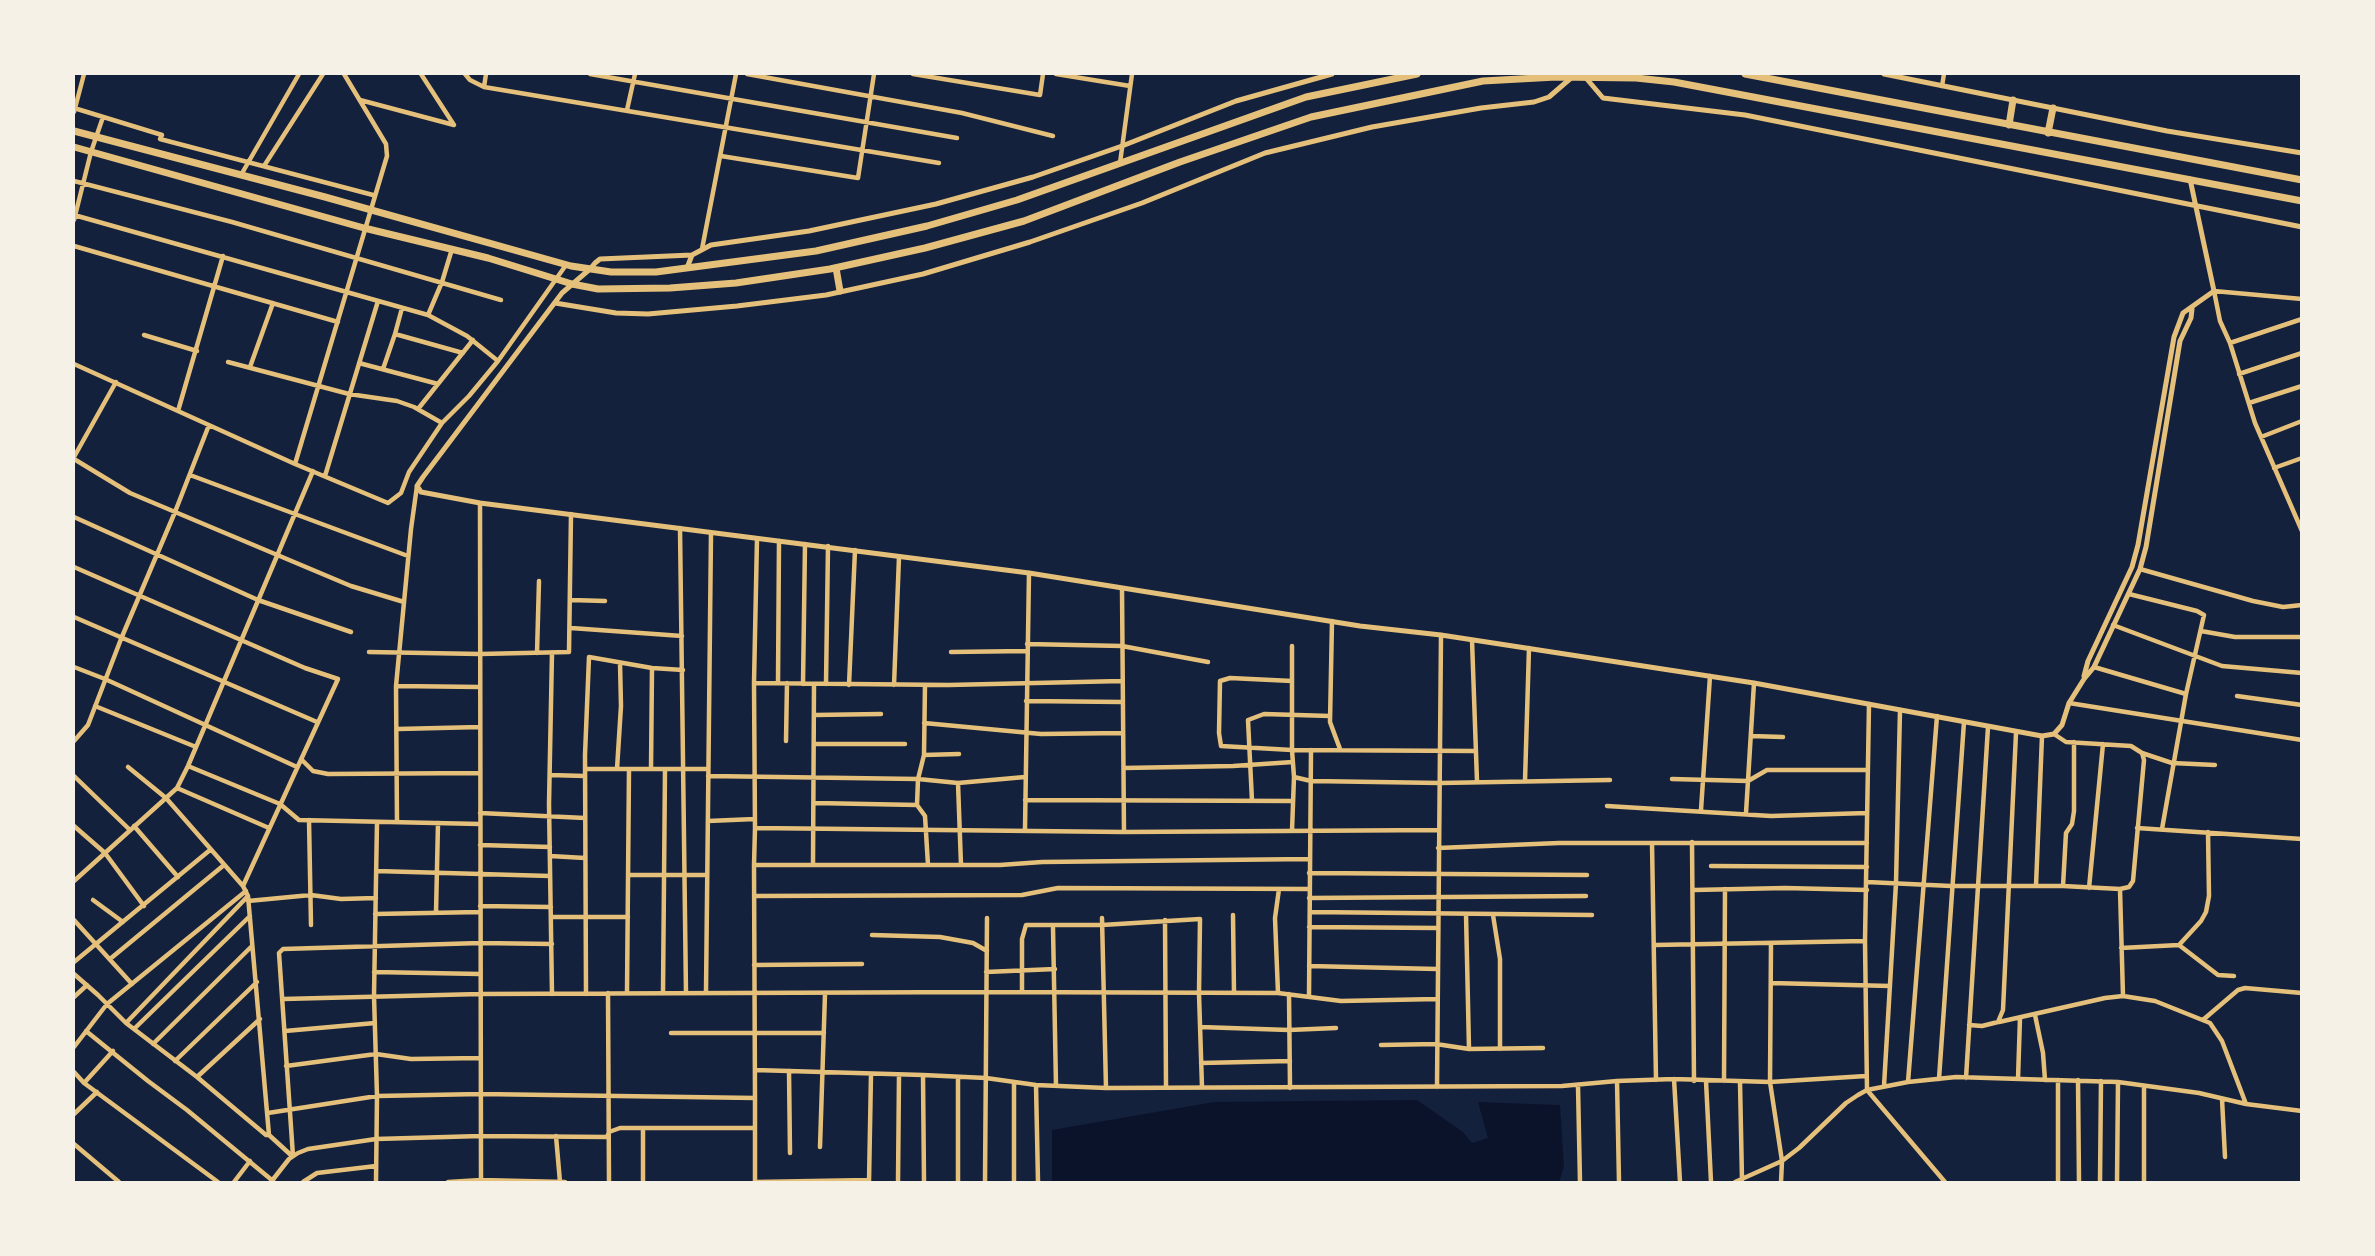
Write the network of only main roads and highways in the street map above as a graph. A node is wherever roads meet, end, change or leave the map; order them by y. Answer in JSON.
{"nodes":[{"id":1,"x":1417,"y":74,"type":"edge"},
{"id":2,"x":1745,"y":74,"type":"edge"},
{"id":3,"x":2013,"y":100,"type":"road end"},
{"id":4,"x":2053,"y":108,"type":"road end"},
{"id":5,"x":2009,"y":125,"type":"junction"},
{"id":6,"x":74,"y":131,"type":"edge"},
{"id":7,"x":2048,"y":132,"type":"junction"},
{"id":8,"x":74,"y":147,"type":"edge"},
{"id":9,"x":2301,"y":180,"type":"edge"},
{"id":10,"x":2301,"y":201,"type":"edge"},
{"id":11,"x":835,"y":268,"type":"junction"},
{"id":12,"x":676,"y":269,"type":"junction"},
{"id":13,"x":677,"y":287,"type":"junction"},
{"id":14,"x":840,"y":292,"type":"road end"}],
"edges":[{"from":1,"to":12,"type":"highway"},
{"from":2,"to":5,"type":"highway"},
{"from":3,"to":5,"type":"highway"},
{"from":4,"to":7,"type":"highway"},
{"from":5,"to":7,"type":"highway"},
{"from":6,"to":12,"type":"highway"},
{"from":7,"to":9,"type":"highway"},
{"from":8,"to":13,"type":"highway"},
{"from":10,"to":11,"type":"highway"},
{"from":11,"to":13,"type":"highway"},
{"from":11,"to":14,"type":"highway"},
{"from":12,"to":13,"type":"highway"}]}
